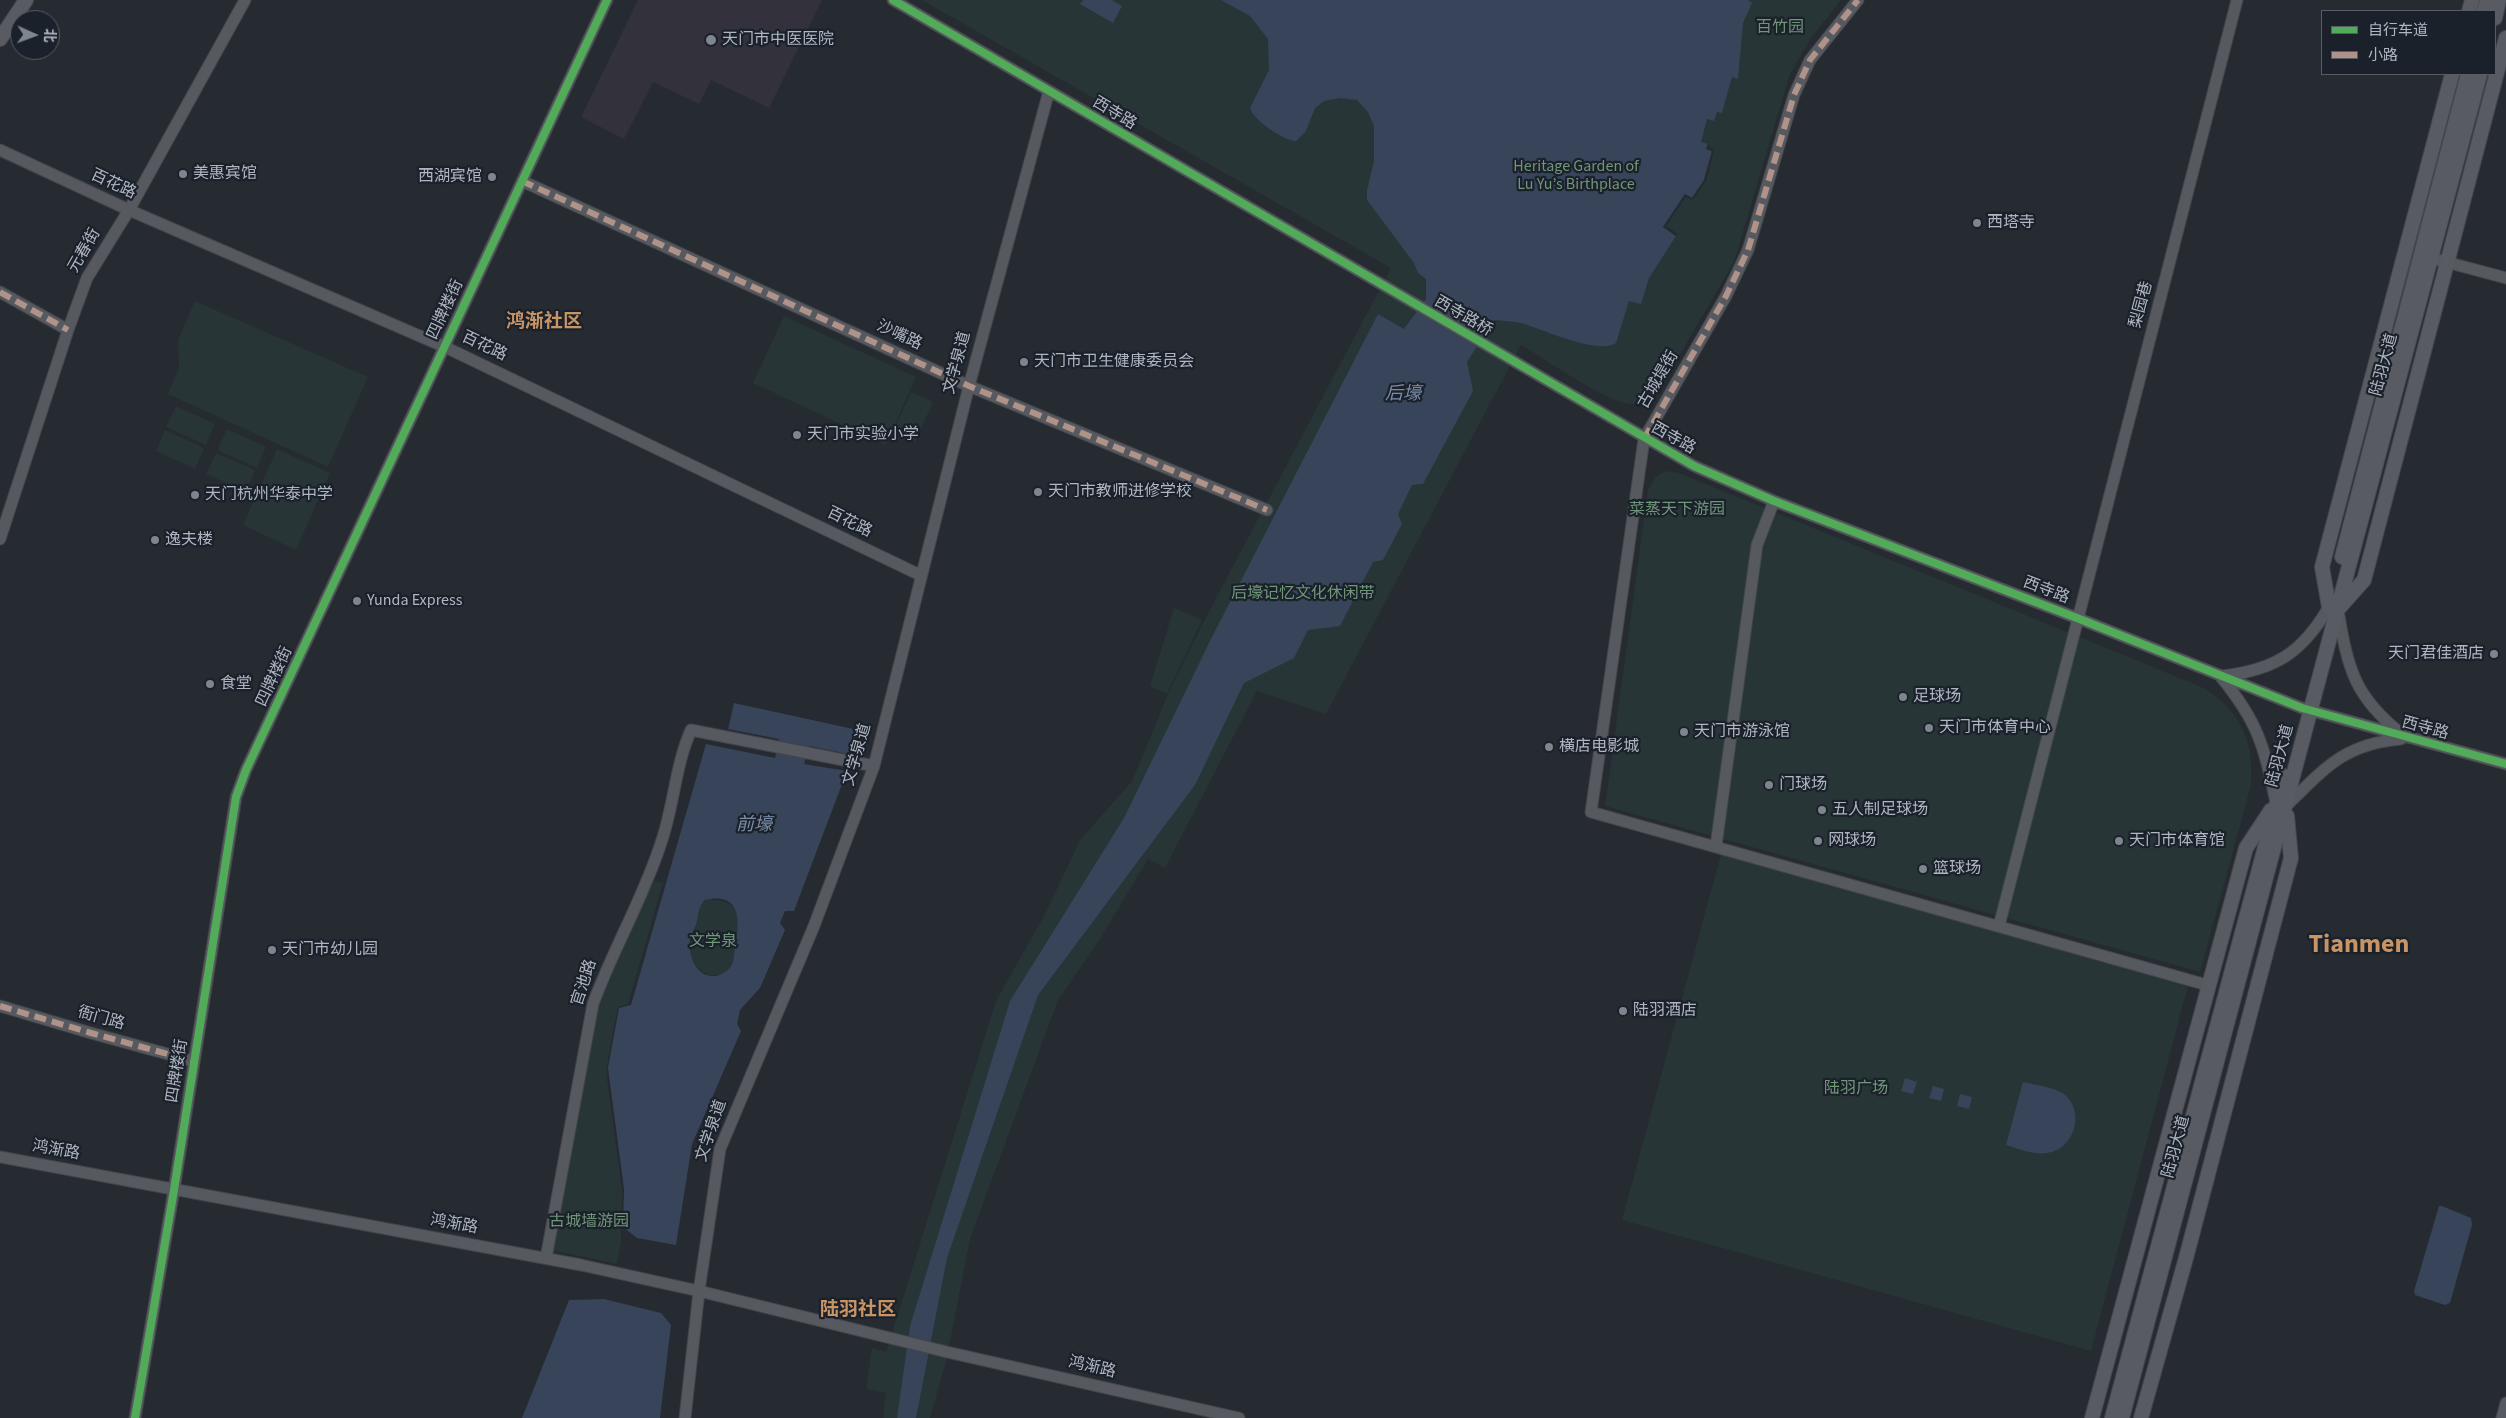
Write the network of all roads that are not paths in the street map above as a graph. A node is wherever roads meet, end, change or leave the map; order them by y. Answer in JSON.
{"nodes":[{"id":1,"x":18,"y":0,"type":"edge"},
{"id":2,"x":26,"y":0,"type":"edge"},
{"id":3,"x":245,"y":0,"type":"edge"},
{"id":4,"x":607,"y":0,"type":"edge"},
{"id":5,"x":893,"y":0,"type":"edge"},
{"id":6,"x":1858,"y":0,"type":"edge"},
{"id":7,"x":2237,"y":0,"type":"edge"},
{"id":8,"x":2500,"y":0,"type":"edge"},
{"id":9,"x":2496,"y":14,"type":"edge"},
{"id":10,"x":0,"y":26,"type":"edge"},
{"id":11,"x":2506,"y":38,"type":"edge"},
{"id":12,"x":0,"y":39,"type":"edge"},
{"id":13,"x":2452,"y":75,"type":"edge"},
{"id":14,"x":2468,"y":75,"type":"edge"},
{"id":15,"x":2480,"y":75,"type":"edge"},
{"id":16,"x":1049,"y":91,"type":"junction"},
{"id":17,"x":0,"y":150,"type":"edge"},
{"id":18,"x":522,"y":181,"type":"junction"},
{"id":19,"x":129,"y":210,"type":"junction"},
{"id":20,"x":1321,"y":251,"type":"joint"},
{"id":21,"x":2431,"y":258,"type":"junction"},
{"id":22,"x":2447,"y":262,"type":"junction"},
{"id":23,"x":2506,"y":278,"type":"edge"},
{"id":24,"x":0,"y":292,"type":"edge"},
{"id":25,"x":68,"y":330,"type":"junction"},
{"id":26,"x":445,"y":347,"type":"junction"},
{"id":27,"x":969,"y":386,"type":"junction"},
{"id":28,"x":1590,"y":407,"type":"joint"},
{"id":29,"x":1644,"y":439,"type":"junction"},
{"id":30,"x":1774,"y":501,"type":"junction"},
{"id":31,"x":1267,"y":510,"type":"dead end"},
{"id":32,"x":0,"y":539,"type":"edge"},
{"id":33,"x":920,"y":575,"type":"junction"},
{"id":34,"x":2334,"y":608,"type":"junction"},
{"id":35,"x":2077,"y":618,"type":"junction"},
{"id":36,"x":2220,"y":676,"type":"junction"},
{"id":37,"x":2306,"y":709,"type":"junction"},
{"id":38,"x":2409,"y":739,"type":"junction"},
{"id":39,"x":2506,"y":764,"type":"edge"},
{"id":40,"x":874,"y":766,"type":"junction"},
{"id":41,"x":2281,"y":805,"type":"junction"},
{"id":42,"x":1716,"y":846,"type":"junction"},
{"id":43,"x":1999,"y":926,"type":"junction"},
{"id":44,"x":2207,"y":985,"type":"junction"},
{"id":45,"x":0,"y":1006,"type":"edge"},
{"id":46,"x":2232,"y":1012,"type":"junction"},
{"id":47,"x":194,"y":1061,"type":"junction"},
{"id":48,"x":2235,"y":1072,"type":"junction"},
{"id":49,"x":2190,"y":1126,"type":"junction"},
{"id":50,"x":2163,"y":1152,"type":"junction"},
{"id":51,"x":0,"y":1157,"type":"edge"},
{"id":52,"x":174,"y":1190,"type":"junction"},
{"id":53,"x":546,"y":1258,"type":"junction"},
{"id":54,"x":699,"y":1291,"type":"junction"},
{"id":55,"x":2506,"y":1403,"type":"edge"},
{"id":56,"x":134,"y":1418,"type":"edge"},
{"id":57,"x":685,"y":1418,"type":"edge"},
{"id":58,"x":1239,"y":1418,"type":"edge"},
{"id":59,"x":2092,"y":1418,"type":"edge"},
{"id":60,"x":2112,"y":1418,"type":"edge"},
{"id":61,"x":2122,"y":1418,"type":"edge"},
{"id":62,"x":2141,"y":1418,"type":"edge"},
{"id":63,"x":2502,"y":1418,"type":"edge"}],
"edges":[{"from":1,"to":10,"type":"main road"},
{"from":2,"to":12,"type":"main road"},
{"from":3,"to":19,"type":"street","name":"元春街"},
{"from":4,"to":18,"type":"street","name":"四牌楼街"},
{"from":5,"to":16,"type":"street","name":"西寺路"},
{"from":6,"to":29,"type":"street","name":"古城堤街"},
{"from":7,"to":35,"type":"street","name":"梨园巷"},
{"from":8,"to":9,"type":"main road"},
{"from":11,"to":22,"type":"main road"},
{"from":13,"to":34,"type":"main road"},
{"from":14,"to":34,"type":"main road","name":"陆羽大道"},
{"from":15,"to":21,"type":"main road","name":"陆羽大道"},
{"from":16,"to":20,"type":"street","name":"西寺路"},
{"from":16,"to":27,"type":"street","name":"文学泉道"},
{"from":17,"to":19,"type":"street","name":"百花路"},
{"from":18,"to":26,"type":"street","name":"四牌楼街"},
{"from":18,"to":27,"type":"street","name":"沙嘴路"},
{"from":19,"to":25,"type":"street","name":"元春街"},
{"from":19,"to":26,"type":"street","name":"百花路"},
{"from":20,"to":28,"type":"street","name":"西寺路桥"},
{"from":21,"to":22,"type":"street"},
{"from":21,"to":34,"type":"main road","name":"陆羽大道"},
{"from":22,"to":23,"type":"street"},
{"from":22,"to":34,"type":"main road"},
{"from":24,"to":25,"type":"street"},
{"from":25,"to":32,"type":"street","name":"元春街"},
{"from":26,"to":33,"type":"street","name":"百花路"},
{"from":26,"to":47,"type":"street","name":"四牌楼街"},
{"from":27,"to":31,"type":"street","name":"沙嘴路"},
{"from":27,"to":33,"type":"street","name":"文学泉道"},
{"from":28,"to":29,"type":"street","name":"西寺路"},
{"from":29,"to":30,"type":"street","name":"西寺路"},
{"from":29,"to":42,"type":"street","name":"古城堤街"},
{"from":30,"to":35,"type":"street","name":"西寺路"},
{"from":30,"to":42,"type":"street"},
{"from":33,"to":40,"type":"street","name":"文学泉道"},
{"from":34,"to":36,"type":"street"},
{"from":34,"to":37,"type":"main road","name":"陆羽大道"},
{"from":34,"to":38,"type":"street"},
{"from":35,"to":36,"type":"street","name":"西寺路"},
{"from":35,"to":43,"type":"street","name":"梨园巷"},
{"from":36,"to":37,"type":"street","name":"西寺路"},
{"from":36,"to":41,"type":"street"},
{"from":37,"to":38,"type":"street","name":"西寺路"},
{"from":37,"to":41,"type":"main road","name":"陆羽大道"},
{"from":38,"to":39,"type":"street","name":"西寺路"},
{"from":38,"to":41,"type":"street"},
{"from":40,"to":53,"type":"street","name":"官池路"},
{"from":40,"to":54,"type":"street","name":"文学泉道"},
{"from":41,"to":44,"type":"main road"},
{"from":41,"to":46,"type":"main road","name":"陆羽大道"},
{"from":41,"to":48,"type":"main road"},
{"from":41,"to":49,"type":"main road","name":"陆羽大道"},
{"from":42,"to":43,"type":"street"},
{"from":43,"to":44,"type":"street"},
{"from":44,"to":50,"type":"main road"},
{"from":45,"to":47,"type":"street","name":"衙门路"},
{"from":46,"to":48,"type":"main road"},
{"from":46,"to":61,"type":"main road","name":"陆羽大道"},
{"from":47,"to":52,"type":"street","name":"四牌楼街"},
{"from":48,"to":62,"type":"main road"},
{"from":49,"to":50,"type":"main road"},
{"from":49,"to":60,"type":"main road","name":"陆羽大道"},
{"from":50,"to":59,"type":"main road"},
{"from":51,"to":52,"type":"street","name":"鸿渐路"},
{"from":52,"to":53,"type":"street","name":"鸿渐路"},
{"from":52,"to":56,"type":"street","name":"四牌楼街"},
{"from":53,"to":54,"type":"street","name":"鸿渐路"},
{"from":54,"to":57,"type":"street","name":"文学泉道"},
{"from":54,"to":58,"type":"street","name":"鸿渐路"},
{"from":55,"to":63,"type":"street"}]}
